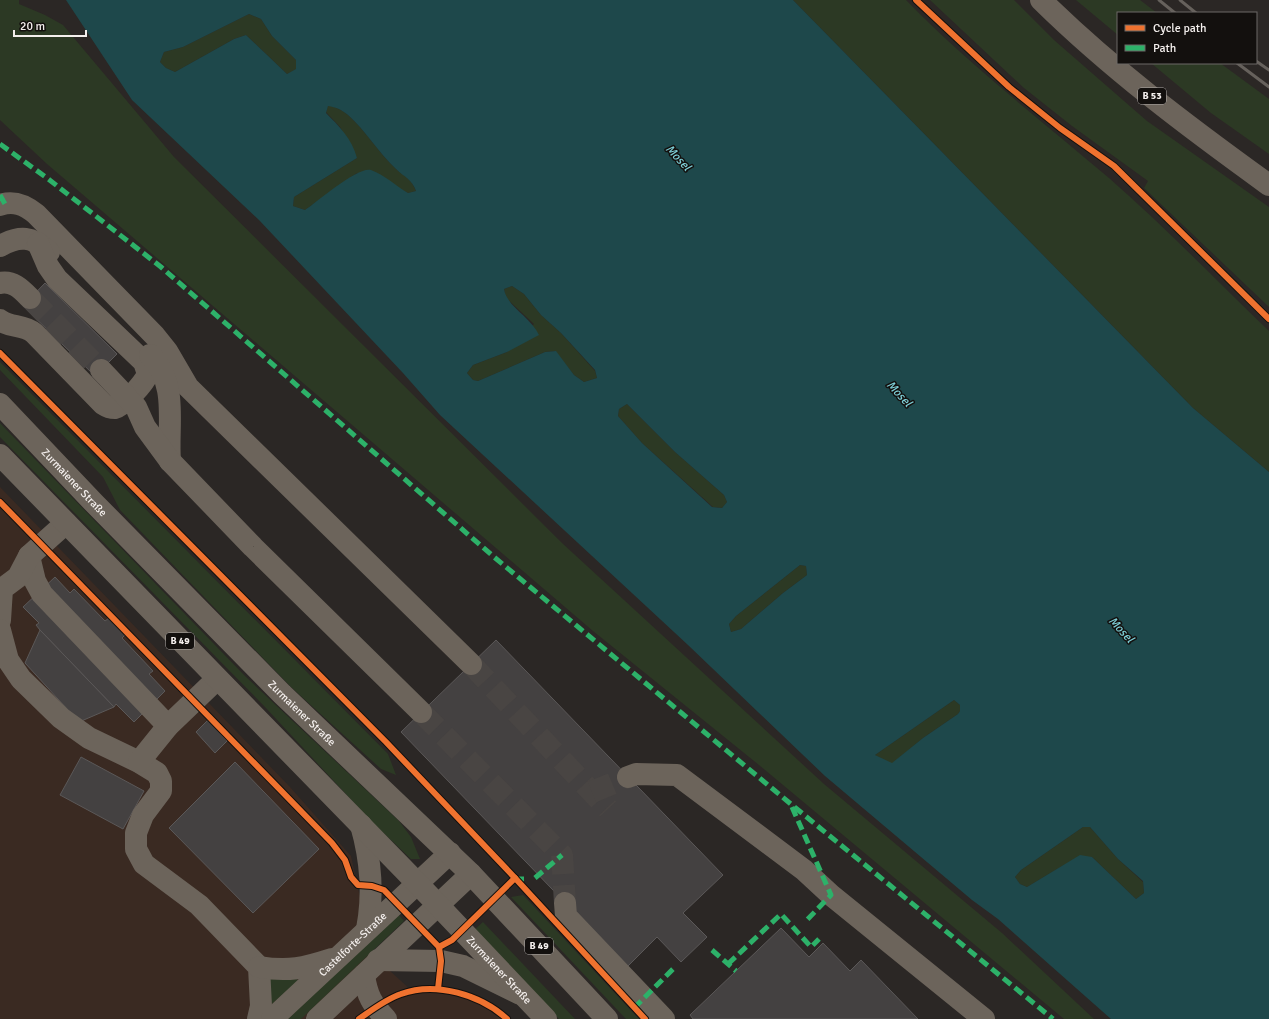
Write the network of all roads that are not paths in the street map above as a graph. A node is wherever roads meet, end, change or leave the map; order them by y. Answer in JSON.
{"nodes":[{"id":1,"x":1041,"y":0,"type":"edge"},
{"id":2,"x":1269,"y":185,"type":"edge"},
{"id":3,"x":0,"y":206,"type":"edge"},
{"id":4,"x":38,"y":243,"type":"junction"},
{"id":5,"x":0,"y":246,"type":"edge"},
{"id":6,"x":0,"y":283,"type":"edge"},
{"id":7,"x":30,"y":298,"type":"tunnel mouth"},
{"id":8,"x":0,"y":320,"type":"edge"},
{"id":9,"x":101,"y":370,"type":"tunnel mouth"},
{"id":10,"x":129,"y":398,"type":"junction"},
{"id":11,"x":0,"y":404,"type":"edge"},
{"id":12,"x":0,"y":455,"type":"edge"},
{"id":13,"x":170,"y":461,"type":"junction"},
{"id":14,"x":66,"y":523,"type":"junction"},
{"id":15,"x":29,"y":556,"type":"junction"},
{"id":16,"x":0,"y":620,"type":"edge"},
{"id":17,"x":0,"y":630,"type":"edge"},
{"id":18,"x":471,"y":664,"type":"tunnel mouth"},
{"id":19,"x":217,"y":679,"type":"junction"},
{"id":20,"x":421,"y":712,"type":"tunnel mouth"},
{"id":21,"x":168,"y":726,"type":"junction"},
{"id":22,"x":139,"y":762,"type":"junction"},
{"id":23,"x":628,"y":777,"type":"tunnel mouth"},
{"id":24,"x":360,"y":825,"type":"junction"},
{"id":25,"x":450,"y":853,"type":"junction"},
{"id":26,"x":471,"y":874,"type":"junction"},
{"id":27,"x":418,"y":884,"type":"junction"},
{"id":28,"x":565,"y":903,"type":"tunnel mouth"},
{"id":29,"x":438,"y":905,"type":"junction"},
{"id":30,"x":367,"y":929,"type":"junction"},
{"id":31,"x":337,"y":957,"type":"junction"},
{"id":32,"x":259,"y":967,"type":"junction"},
{"id":33,"x":371,"y":968,"type":"junction"},
{"id":34,"x":525,"y":996,"type":"junction"},
{"id":35,"x":258,"y":1019,"type":"edge"},
{"id":36,"x":272,"y":1019,"type":"edge"},
{"id":37,"x":318,"y":1019,"type":"edge"},
{"id":38,"x":386,"y":1019,"type":"edge"},
{"id":39,"x":546,"y":1019,"type":"edge"},
{"id":40,"x":607,"y":1019,"type":"edge"},
{"id":41,"x":664,"y":1019,"type":"edge"},
{"id":42,"x":984,"y":1019,"type":"edge"}],
"edges":[{"from":1,"to":2,"type":"main road","number":"B 53"},
{"from":3,"to":18,"type":"main road"},
{"from":4,"to":5,"type":"main road"},
{"from":4,"to":10,"type":"main road"},
{"from":4,"to":13,"type":"main road"},
{"from":6,"to":7,"type":"main road"},
{"from":8,"to":10,"type":"main road"},
{"from":9,"to":10,"type":"main road"},
{"from":10,"to":13,"type":"main road"},
{"from":11,"to":25,"type":"main road","name":"Zurmaiener Straße","number":"B 49"},
{"from":12,"to":14,"type":"main road","name":"Zurmaiener Straße","number":"B 49"},
{"from":13,"to":20,"type":"main road"},
{"from":14,"to":15,"type":"main road"},
{"from":14,"to":19,"type":"main road","name":"Zurmaiener Straße","number":"B 49"},
{"from":15,"to":16,"type":"main road"},
{"from":15,"to":21,"type":"main road"},
{"from":17,"to":22,"type":"main road"},
{"from":19,"to":21,"type":"main road"},
{"from":19,"to":24,"type":"main road","name":"Zurmaiener Straße","number":"B 49"},
{"from":21,"to":22,"type":"main road"},
{"from":22,"to":32,"type":"main road"},
{"from":23,"to":42,"type":"main road"},
{"from":24,"to":27,"type":"main road","name":"Zurmaiener Straße","number":"B 49"},
{"from":24,"to":30,"type":"main road"},
{"from":25,"to":26,"type":"main road","name":"Zurmaiener Straße","number":"B 49"},
{"from":25,"to":27,"type":"main road","name":"Castelforte-Straße"},
{"from":26,"to":29,"type":"main road"},
{"from":26,"to":40,"type":"main road","name":"Zurmaiener Straße","number":"B 49"},
{"from":27,"to":29,"type":"main road","name":"Zurmaiener Straße","number":"B 49"},
{"from":27,"to":30,"type":"main road","name":"Castelforte-Straße"},
{"from":28,"to":41,"type":"main road"},
{"from":29,"to":33,"type":"main road"},
{"from":29,"to":34,"type":"main road","name":"Zurmaiener Straße","number":"B 49"},
{"from":30,"to":31,"type":"main road","name":"Castelforte-Straße"},
{"from":31,"to":32,"type":"main road"},
{"from":31,"to":36,"type":"main road","name":"Castelforte-Straße"},
{"from":32,"to":35,"type":"main road"},
{"from":33,"to":34,"type":"main road"},
{"from":33,"to":37,"type":"main road"},
{"from":33,"to":38,"type":"main road"},
{"from":34,"to":39,"type":"main road","name":"Zurmaiener Straße","number":"B 49"}]}
